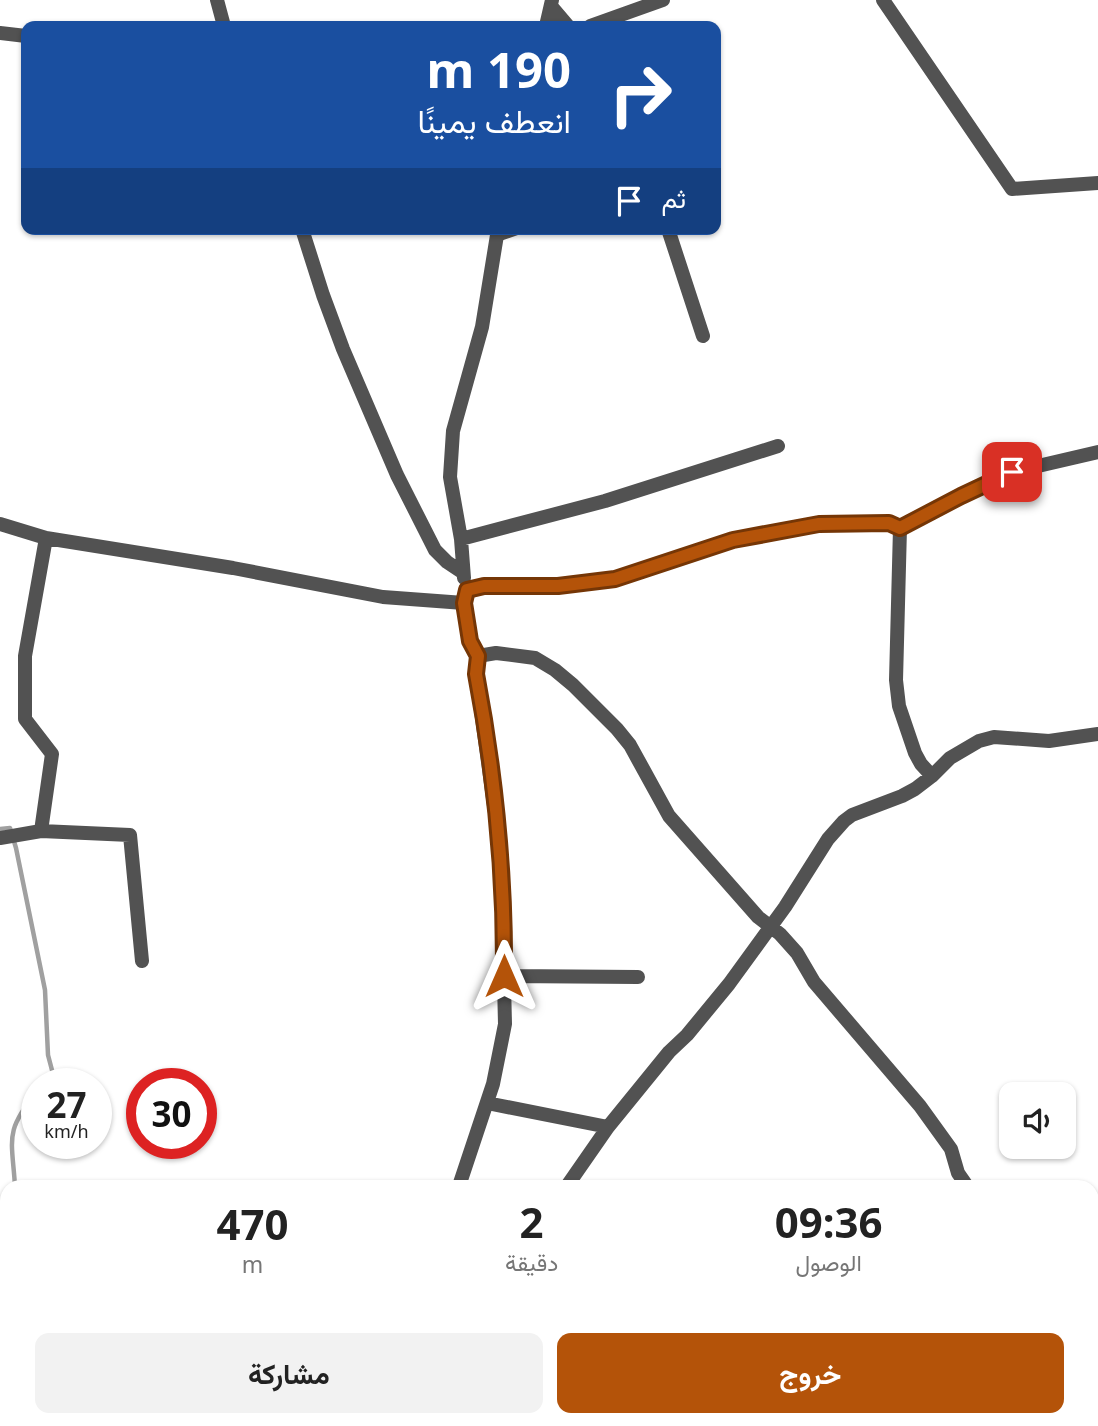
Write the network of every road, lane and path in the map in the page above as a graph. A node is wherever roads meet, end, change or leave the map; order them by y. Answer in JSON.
{"nodes":[{"id":1,"x":217,"y":0,"type":"edge"},
{"id":2,"x":663,"y":0,"type":"edge"},
{"id":3,"x":883,"y":0,"type":"edge"},
{"id":4,"x":552,"y":3,"type":"edge"},
{"id":5,"x":223,"y":21,"type":"edge"},
{"id":6,"x":547,"y":21,"type":"edge"},
{"id":7,"x":565,"y":21,"type":"edge"},
{"id":8,"x":604,"y":21,"type":"edge"},
{"id":9,"x":0,"y":33,"type":"edge"},
{"id":10,"x":21,"y":35,"type":"edge"},
{"id":11,"x":1098,"y":183,"type":"edge"},
{"id":12,"x":304,"y":235,"type":"edge"},
{"id":13,"x":497,"y":235,"type":"edge"},
{"id":14,"x":670,"y":235,"type":"edge"},
{"id":15,"x":703,"y":336,"type":"dead end"},
{"id":16,"x":778,"y":446,"type":"dead end"},
{"id":17,"x":1098,"y":452,"type":"edge"},
{"id":18,"x":0,"y":524,"type":"edge"},
{"id":19,"x":900,"y":528,"type":"junction"},
{"id":20,"x":46,"y":538,"type":"junction"},
{"id":21,"x":461,"y":539,"type":"junction"},
{"id":22,"x":462,"y":572,"type":"junction"},
{"id":23,"x":466,"y":596,"type":"junction"},
{"id":24,"x":478,"y":656,"type":"junction"},
{"id":25,"x":1098,"y":734,"type":"edge"},
{"id":26,"x":932,"y":776,"type":"junction"},
{"id":27,"x":41,"y":831,"type":"junction"},
{"id":28,"x":1,"y":838,"type":"edge"},
{"id":29,"x":769,"y":926,"type":"junction"},
{"id":30,"x":142,"y":961,"type":"dead end"},
{"id":31,"x":504,"y":976,"type":"junction"},
{"id":32,"x":638,"y":977,"type":"dead end"},
{"id":33,"x":487,"y":1103,"type":"junction"},
{"id":34,"x":608,"y":1127,"type":"junction"},
{"id":35,"x":461,"y":1180,"type":"edge"},
{"id":36,"x":571,"y":1180,"type":"edge"},
{"id":37,"x":963,"y":1180,"type":"edge"}],
"edges":[{"from":1,"to":5,"type":"street"},
{"from":2,"to":8,"type":"street"},
{"from":3,"to":11,"type":"street"},
{"from":4,"to":6,"type":"street"},
{"from":4,"to":7,"type":"street"},
{"from":9,"to":10,"type":"street"},
{"from":12,"to":22,"type":"street"},
{"from":13,"to":21,"type":"street"},
{"from":14,"to":15,"type":"street"},
{"from":16,"to":21,"type":"street"},
{"from":17,"to":19,"type":"street"},
{"from":18,"to":20,"type":"street"},
{"from":19,"to":23,"type":"street"},
{"from":19,"to":26,"type":"street"},
{"from":20,"to":23,"type":"street"},
{"from":20,"to":27,"type":"street"},
{"from":21,"to":22,"type":"street"},
{"from":22,"to":23,"type":"street"},
{"from":23,"to":24,"type":"street"},
{"from":24,"to":29,"type":"street"},
{"from":24,"to":31,"type":"street"},
{"from":25,"to":26,"type":"street"},
{"from":26,"to":29,"type":"street"},
{"from":27,"to":28,"type":"street"},
{"from":27,"to":30,"type":"street"},
{"from":29,"to":34,"type":"street"},
{"from":29,"to":37,"type":"street"},
{"from":31,"to":32,"type":"street"},
{"from":31,"to":33,"type":"street"},
{"from":33,"to":34,"type":"street"},
{"from":33,"to":35,"type":"street"},
{"from":34,"to":36,"type":"street"}]}
